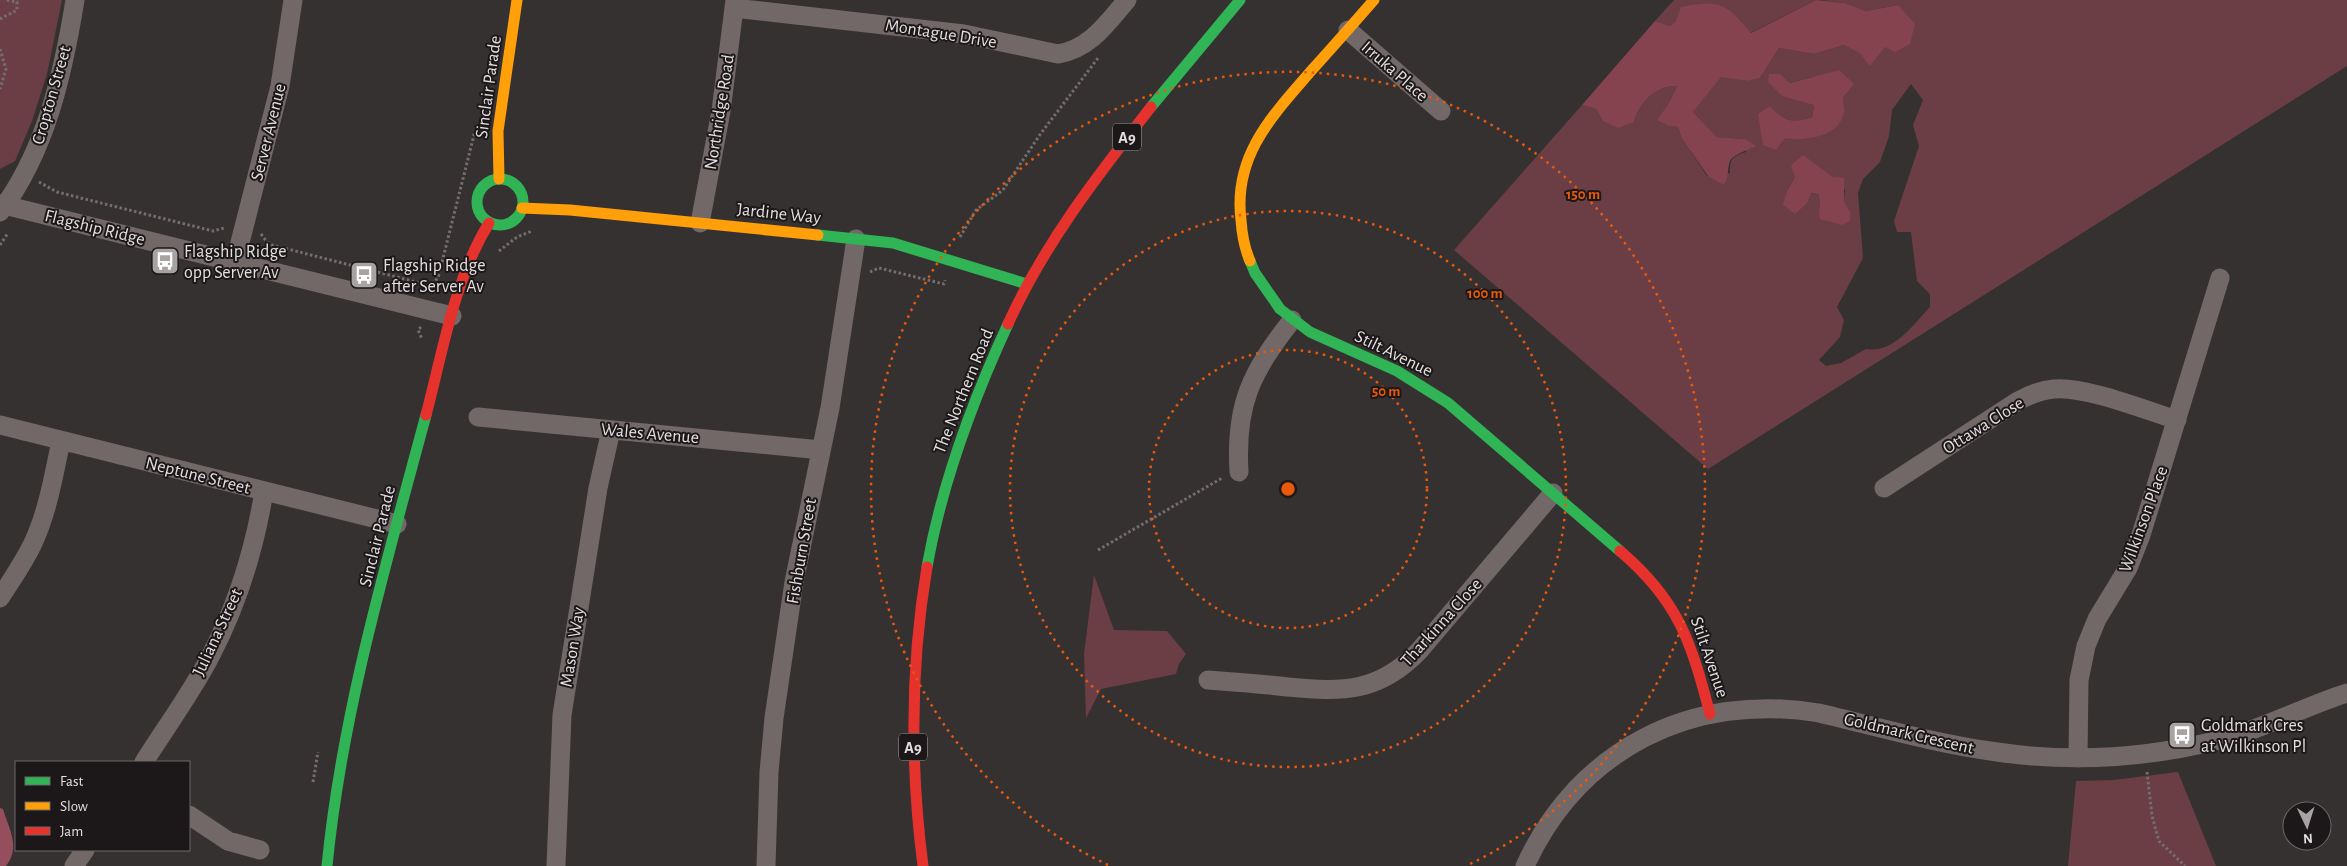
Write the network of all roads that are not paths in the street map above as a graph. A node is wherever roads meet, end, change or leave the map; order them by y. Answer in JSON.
{"nodes":[{"id":1,"x":75,"y":0,"type":"edge"},
{"id":2,"x":293,"y":0,"type":"edge"},
{"id":3,"x":517,"y":0,"type":"edge"},
{"id":4,"x":1126,"y":0,"type":"edge"},
{"id":5,"x":1240,"y":0,"type":"edge"},
{"id":6,"x":1374,"y":0,"type":"edge"},
{"id":7,"x":735,"y":4,"type":"edge"},
{"id":8,"x":1348,"y":30,"type":"junction"},
{"id":9,"x":1441,"y":111,"type":"dead end"},
{"id":10,"x":499,"y":179,"type":"junction"},
{"id":11,"x":2,"y":207,"type":"edge"},
{"id":12,"x":522,"y":208,"type":"junction"},
{"id":13,"x":700,"y":223,"type":"junction"},
{"id":14,"x":489,"y":224,"type":"junction"},
{"id":15,"x":856,"y":239,"type":"junction"},
{"id":16,"x":235,"y":262,"type":"junction"},
{"id":17,"x":2220,"y":278,"type":"dead end"},
{"id":18,"x":1026,"y":284,"type":"junction"},
{"id":19,"x":452,"y":316,"type":"junction"},
{"id":20,"x":1292,"y":320,"type":"junction"},
{"id":21,"x":478,"y":417,"type":"dead end"},
{"id":22,"x":2176,"y":420,"type":"junction"},
{"id":23,"x":0,"y":425,"type":"edge"},
{"id":24,"x":611,"y":430,"type":"junction"},
{"id":25,"x":61,"y":441,"type":"junction"},
{"id":26,"x":821,"y":450,"type":"junction"},
{"id":27,"x":1239,"y":472,"type":"road end"},
{"id":28,"x":1884,"y":488,"type":"dead end"},
{"id":29,"x":264,"y":491,"type":"junction"},
{"id":30,"x":1552,"y":493,"type":"junction"},
{"id":31,"x":397,"y":524,"type":"junction"},
{"id":32,"x":0,"y":598,"type":"edge"},
{"id":33,"x":1208,"y":680,"type":"dead end"},
{"id":34,"x":2347,"y":694,"type":"edge"},
{"id":35,"x":1710,"y":714,"type":"junction"},
{"id":36,"x":2078,"y":758,"type":"junction"},
{"id":37,"x":145,"y":761,"type":"edge"},
{"id":38,"x":190,"y":816,"type":"edge"},
{"id":39,"x":260,"y":850,"type":"dead end"},
{"id":40,"x":84,"y":851,"type":"edge"},
{"id":41,"x":74,"y":866,"type":"edge"},
{"id":42,"x":327,"y":866,"type":"edge"},
{"id":43,"x":556,"y":866,"type":"edge"},
{"id":44,"x":766,"y":866,"type":"edge"},
{"id":45,"x":923,"y":866,"type":"edge"},
{"id":46,"x":1525,"y":866,"type":"edge"}],
"edges":[{"from":1,"to":11,"type":"street","name":"Cropton Street"},
{"from":2,"to":16,"type":"street","name":"Server Avenue"},
{"from":3,"to":10,"type":"main road","name":"Sinclair Parade"},
{"from":4,"to":7,"type":"street","name":"Montague Drive"},
{"from":5,"to":18,"type":"main road","name":"The Northern Road","number":"A9"},
{"from":6,"to":8,"type":"main road","name":"Stilt Avenue"},
{"from":7,"to":13,"type":"street","name":"Northridge Road"},
{"from":8,"to":9,"type":"street","name":"Irruka Place"},
{"from":8,"to":20,"type":"main road","name":"Stilt Avenue"},
{"from":10,"to":12,"type":"main road"},
{"from":10,"to":14,"type":"main road"},
{"from":11,"to":16,"type":"street","name":"Flagship Ridge"},
{"from":12,"to":13,"type":"main road","name":"Jardine Way"},
{"from":12,"to":14,"type":"main road"},
{"from":13,"to":15,"type":"main road","name":"Jardine Way"},
{"from":14,"to":19,"type":"main road","name":"Sinclair Parade"},
{"from":15,"to":18,"type":"main road","name":"Jardine Way"},
{"from":15,"to":26,"type":"street","name":"Fishburn Street"},
{"from":16,"to":19,"type":"street","name":"Flagship Ridge"},
{"from":17,"to":22,"type":"street","name":"Wilkinson Place"},
{"from":18,"to":45,"type":"main road","name":"The Northern Road","number":"A9"},
{"from":19,"to":31,"type":"main road","name":"Sinclair Parade"},
{"from":20,"to":27,"type":"street"},
{"from":20,"to":30,"type":"main road","name":"Stilt Avenue"},
{"from":21,"to":24,"type":"street","name":"Wales Avenue"},
{"from":22,"to":28,"type":"street","name":"Ottawa Close"},
{"from":22,"to":36,"type":"street","name":"Wilkinson Place"},
{"from":23,"to":25,"type":"street","name":"Neptune Street"},
{"from":24,"to":26,"type":"street","name":"Wales Avenue"},
{"from":24,"to":43,"type":"street","name":"Mason Way"},
{"from":25,"to":29,"type":"street","name":"Neptune Street"},
{"from":25,"to":32,"type":"street"},
{"from":26,"to":44,"type":"street","name":"Fishburn Street"},
{"from":29,"to":31,"type":"street","name":"Neptune Street"},
{"from":29,"to":37,"type":"street","name":"Juliana Street"},
{"from":30,"to":33,"type":"street","name":"Tharkinna Close"},
{"from":30,"to":35,"type":"main road","name":"Stilt Avenue"},
{"from":31,"to":42,"type":"main road","name":"Sinclair Parade"},
{"from":34,"to":36,"type":"street","name":"Goldmark Crescent"},
{"from":35,"to":36,"type":"street","name":"Goldmark Crescent"},
{"from":35,"to":46,"type":"street","name":"Goldmark Crescent"},
{"from":38,"to":39,"type":"street"},
{"from":40,"to":41,"type":"street"}]}
